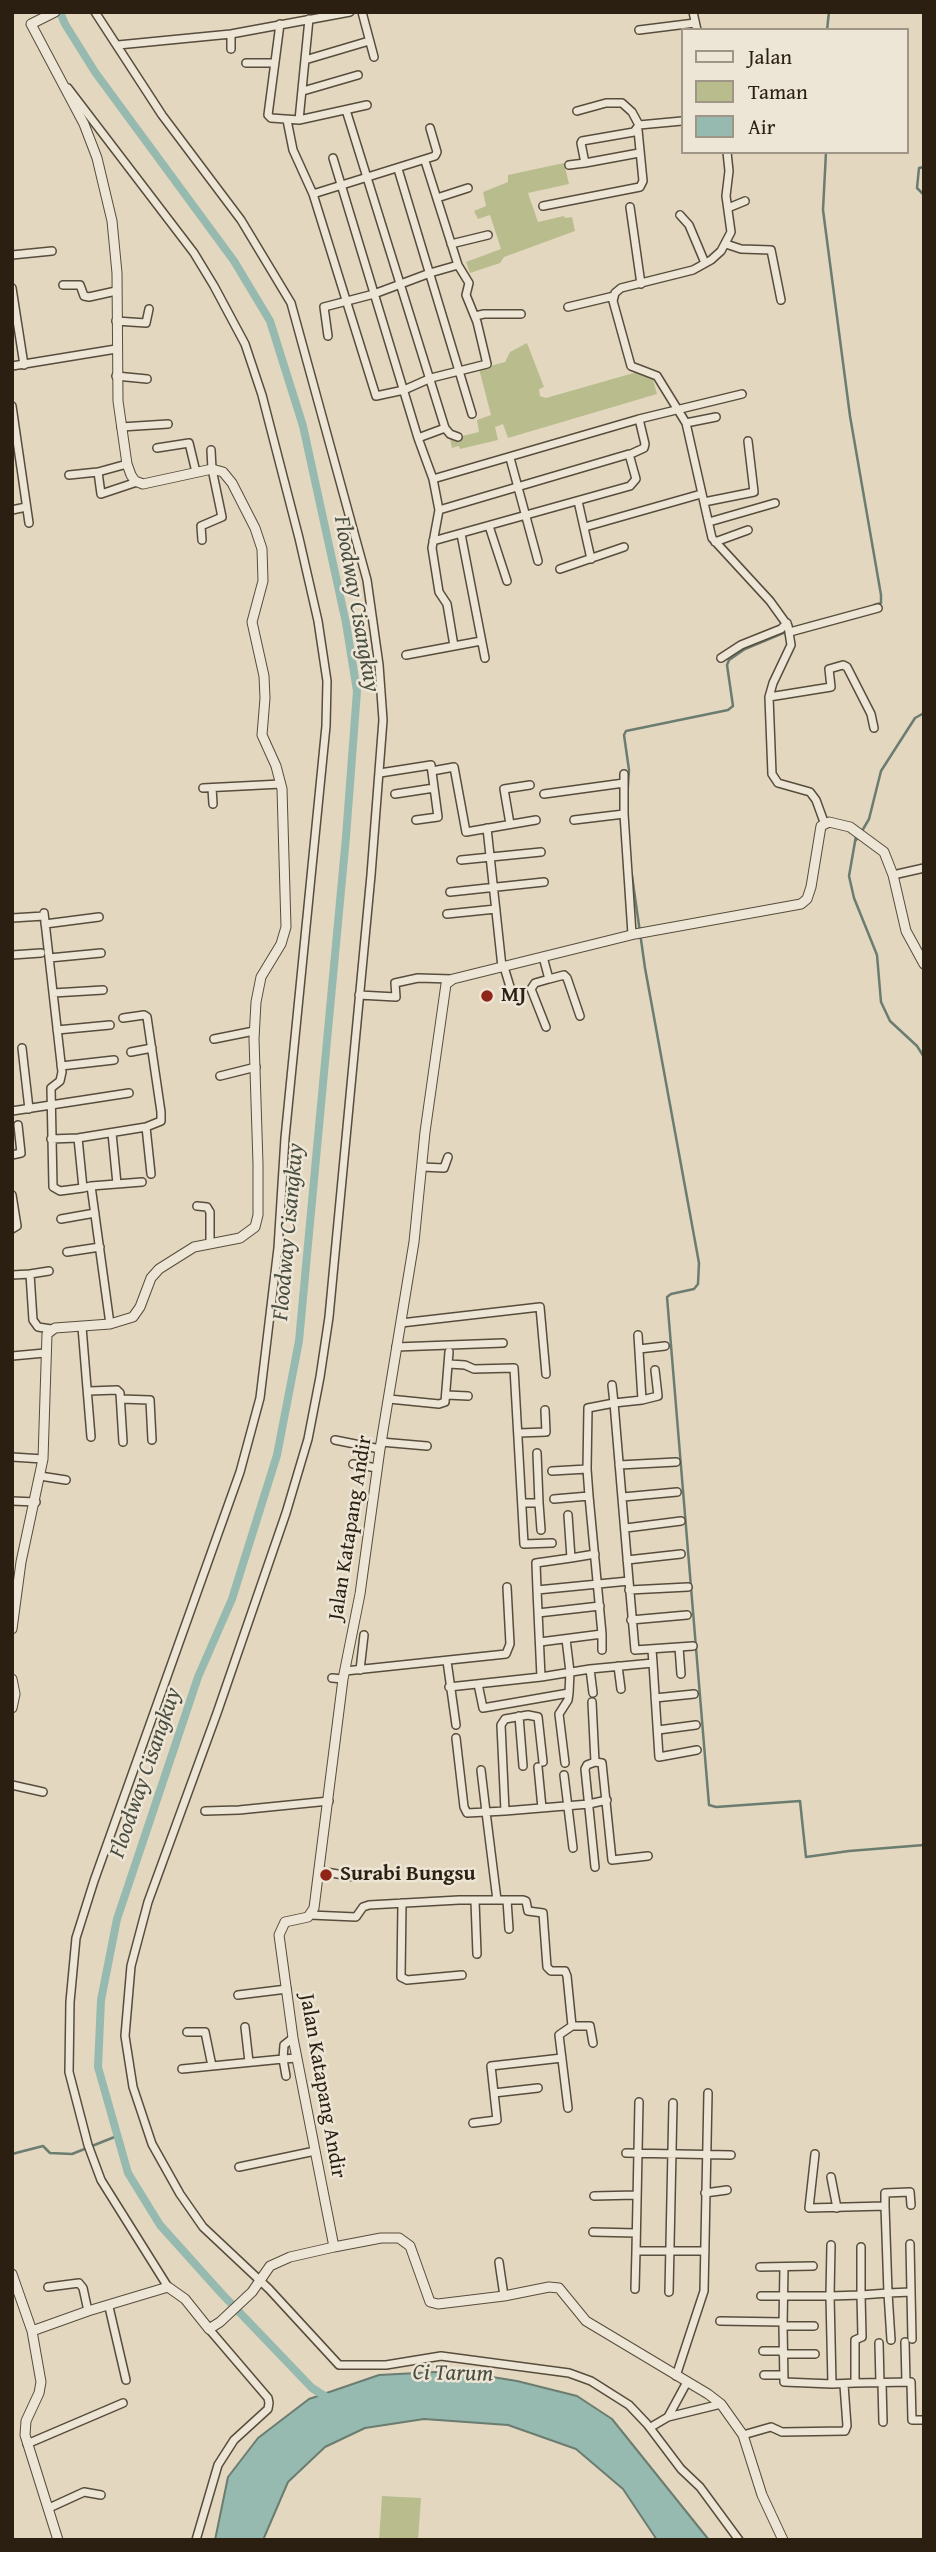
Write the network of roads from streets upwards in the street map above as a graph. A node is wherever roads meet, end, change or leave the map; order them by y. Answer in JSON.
{"nodes":[{"id":1,"x":55,"y":12,"type":"edge"},
{"id":2,"x":96,"y":12,"type":"edge"},
{"id":3,"x":350,"y":12,"type":"edge"},
{"id":4,"x":362,"y":12,"type":"edge"},
{"id":5,"x":693,"y":12,"type":"edge"},
{"id":6,"x":309,"y":19,"type":"junction"},
{"id":7,"x":280,"y":24,"type":"junction"},
{"id":8,"x":696,"y":26,"type":"edge"},
{"id":9,"x":639,"y":30,"type":"dead end"},
{"id":10,"x":231,"y":34,"type":"junction"},
{"id":11,"x":369,"y":41,"type":"junction"},
{"id":12,"x":118,"y":45,"type":"junction"},
{"id":13,"x":231,"y":49,"type":"dead end"},
{"id":14,"x":374,"y":57,"type":"dead end"},
{"id":15,"x":305,"y":61,"type":"junction"},
{"id":16,"x":246,"y":63,"type":"dead end"},
{"id":17,"x":274,"y":63,"type":"junction"},
{"id":18,"x":358,"y":75,"type":"dead end"},
{"id":19,"x":65,"y":84,"type":"junction"},
{"id":20,"x":303,"y":91,"type":"junction"},
{"id":21,"x":367,"y":105,"type":"dead end"},
{"id":22,"x":346,"y":110,"type":"junction"},
{"id":23,"x":577,"y":111,"type":"dead end"},
{"id":24,"x":287,"y":120,"type":"junction"},
{"id":25,"x":299,"y":120,"type":"junction"},
{"id":26,"x":680,"y":121,"type":"edge"},
{"id":27,"x":430,"y":128,"type":"dead end"},
{"id":28,"x":638,"y":128,"type":"junction"},
{"id":29,"x":639,"y":153,"type":"junction"},
{"id":30,"x":727,"y":154,"type":"edge"},
{"id":31,"x":333,"y":158,"type":"dead end"},
{"id":32,"x":425,"y":161,"type":"junction"},
{"id":33,"x":586,"y":163,"type":"junction"},
{"id":34,"x":569,"y":165,"type":"dead end"},
{"id":35,"x":398,"y":169,"type":"junction"},
{"id":36,"x":369,"y":177,"type":"junction"},
{"id":37,"x":341,"y":186,"type":"junction"},
{"id":38,"x":468,"y":188,"type":"dead end"},
{"id":39,"x":313,"y":194,"type":"junction"},
{"id":40,"x":437,"y":198,"type":"junction"},
{"id":41,"x":745,"y":201,"type":"dead end"},
{"id":42,"x":543,"y":206,"type":"dead end"},
{"id":43,"x":630,"y":207,"type":"dead end"},
{"id":44,"x":728,"y":208,"type":"junction"},
{"id":45,"x":680,"y":215,"type":"dead end"},
{"id":46,"x":488,"y":235,"type":"dead end"},
{"id":47,"x":451,"y":244,"type":"junction"},
{"id":48,"x":726,"y":244,"type":"junction"},
{"id":49,"x":52,"y":251,"type":"dead end"},
{"id":50,"x":12,"y":255,"type":"edge"},
{"id":51,"x":705,"y":263,"type":"junction"},
{"id":52,"x":458,"y":265,"type":"junction"},
{"id":53,"x":430,"y":273,"type":"junction"},
{"id":54,"x":401,"y":284,"type":"junction"},
{"id":55,"x":641,"y":284,"type":"junction"},
{"id":56,"x":63,"y":285,"type":"dead end"},
{"id":57,"x":12,"y":288,"type":"edge"},
{"id":58,"x":117,"y":291,"type":"junction"},
{"id":59,"x":374,"y":294,"type":"junction"},
{"id":60,"x":614,"y":296,"type":"junction"},
{"id":61,"x":781,"y":300,"type":"dead end"},
{"id":62,"x":347,"y":302,"type":"junction"},
{"id":63,"x":568,"y":307,"type":"dead end"},
{"id":64,"x":149,"y":309,"type":"dead end"},
{"id":65,"x":521,"y":314,"type":"dead end"},
{"id":66,"x":475,"y":316,"type":"junction"},
{"id":67,"x":116,"y":321,"type":"junction"},
{"id":68,"x":15,"y":325,"type":"edge"},
{"id":69,"x":328,"y":336,"type":"dead end"},
{"id":70,"x":116,"y":349,"type":"junction"},
{"id":71,"x":24,"y":365,"type":"junction"},
{"id":72,"x":12,"y":366,"type":"edge"},
{"id":73,"x":459,"y":372,"type":"junction"},
{"id":74,"x":116,"y":376,"type":"junction"},
{"id":75,"x":431,"y":378,"type":"junction"},
{"id":76,"x":147,"y":379,"type":"dead end"},
{"id":77,"x":404,"y":390,"type":"junction"},
{"id":78,"x":742,"y":394,"type":"dead end"},
{"id":79,"x":12,"y":407,"type":"edge"},
{"id":80,"x":678,"y":410,"type":"junction"},
{"id":81,"x":472,"y":414,"type":"dead end"},
{"id":82,"x":716,"y":417,"type":"dead end"},
{"id":83,"x":639,"y":419,"type":"junction"},
{"id":84,"x":685,"y":423,"type":"junction"},
{"id":85,"x":168,"y":424,"type":"dead end"},
{"id":86,"x":121,"y":427,"type":"junction"},
{"id":87,"x":445,"y":428,"type":"junction"},
{"id":88,"x":458,"y":437,"type":"dead end"},
{"id":89,"x":418,"y":438,"type":"junction"},
{"id":90,"x":748,"y":441,"type":"dead end"},
{"id":91,"x":157,"y":449,"type":"dead end"},
{"id":92,"x":211,"y":450,"type":"dead end"},
{"id":93,"x":633,"y":453,"type":"dead end"},
{"id":94,"x":510,"y":457,"type":"junction"},
{"id":95,"x":127,"y":464,"type":"junction"},
{"id":96,"x":212,"y":469,"type":"junction"},
{"id":97,"x":98,"y":472,"type":"junction"},
{"id":98,"x":195,"y":472,"type":"junction"},
{"id":99,"x":69,"y":475,"type":"dead end"},
{"id":100,"x":433,"y":479,"type":"junction"},
{"id":101,"x":137,"y":482,"type":"junction"},
{"id":102,"x":519,"y":487,"type":"junction"},
{"id":103,"x":703,"y":498,"type":"junction"},
{"id":104,"x":578,"y":501,"type":"junction"},
{"id":105,"x":775,"y":503,"type":"dead end"},
{"id":106,"x":26,"y":507,"type":"junction"},
{"id":107,"x":12,"y":510,"type":"edge"},
{"id":108,"x":439,"y":510,"type":"junction"},
{"id":109,"x":527,"y":516,"type":"junction"},
{"id":110,"x":709,"y":522,"type":"junction"},
{"id":111,"x":29,"y":523,"type":"dead end"},
{"id":112,"x":489,"y":526,"type":"junction"},
{"id":113,"x":585,"y":527,"type":"junction"},
{"id":114,"x":748,"y":530,"type":"dead end"},
{"id":115,"x":461,"y":534,"type":"junction"},
{"id":116,"x":202,"y":540,"type":"dead end"},
{"id":117,"x":433,"y":541,"type":"junction"},
{"id":118,"x":715,"y":542,"type":"junction"},
{"id":119,"x":624,"y":547,"type":"dead end"},
{"id":120,"x":591,"y":559,"type":"junction"},
{"id":121,"x":538,"y":561,"type":"dead end"},
{"id":122,"x":560,"y":569,"type":"dead end"},
{"id":123,"x":507,"y":581,"type":"dead end"},
{"id":124,"x":878,"y":608,"type":"dead end"},
{"id":125,"x":789,"y":628,"type":"junction"},
{"id":126,"x":481,"y":641,"type":"junction"},
{"id":127,"x":454,"y":646,"type":"junction"},
{"id":128,"x":406,"y":655,"type":"dead end"},
{"id":129,"x":485,"y":658,"type":"dead end"},
{"id":130,"x":721,"y":658,"type":"dead end"},
{"id":131,"x":769,"y":697,"type":"junction"},
{"id":132,"x":874,"y":728,"type":"dead end"},
{"id":133,"x":432,"y":771,"type":"junction"},
{"id":134,"x":380,"y":773,"type":"junction"},
{"id":135,"x":281,"y":784,"type":"junction"},
{"id":136,"x":530,"y":785,"type":"dead end"},
{"id":137,"x":203,"y":788,"type":"dead end"},
{"id":138,"x":212,"y":788,"type":"junction"},
{"id":139,"x":434,"y":788,"type":"junction"},
{"id":140,"x":395,"y":794,"type":"dead end"},
{"id":141,"x":544,"y":794,"type":"dead end"},
{"id":142,"x":212,"y":804,"type":"dead end"},
{"id":143,"x":624,"y":814,"type":"junction"},
{"id":144,"x":416,"y":820,"type":"dead end"},
{"id":145,"x":536,"y":820,"type":"dead end"},
{"id":146,"x":574,"y":820,"type":"dead end"},
{"id":147,"x":824,"y":822,"type":"junction"},
{"id":148,"x":510,"y":824,"type":"junction"},
{"id":149,"x":488,"y":828,"type":"junction"},
{"id":150,"x":541,"y":852,"type":"dead end"},
{"id":151,"x":491,"y":857,"type":"junction"},
{"id":152,"x":461,"y":860,"type":"dead end"},
{"id":153,"x":924,"y":869,"type":"edge"},
{"id":154,"x":893,"y":875,"type":"junction"},
{"id":155,"x":544,"y":882,"type":"dead end"},
{"id":156,"x":494,"y":888,"type":"junction"},
{"id":157,"x":450,"y":892,"type":"dead end"},
{"id":158,"x":496,"y":909,"type":"junction"},
{"id":159,"x":447,"y":914,"type":"dead end"},
{"id":160,"x":44,"y":917,"type":"junction"},
{"id":161,"x":99,"y":917,"type":"dead end"},
{"id":162,"x":12,"y":918,"type":"edge"},
{"id":163,"x":636,"y":934,"type":"junction"},
{"id":164,"x":41,"y":953,"type":"dead end"},
{"id":165,"x":100,"y":953,"type":"dead end"},
{"id":166,"x":12,"y":955,"type":"edge"},
{"id":167,"x":543,"y":957,"type":"junction"},
{"id":168,"x":49,"y":958,"type":"junction"},
{"id":169,"x":924,"y":964,"type":"edge"},
{"id":170,"x":503,"y":967,"type":"junction"},
{"id":171,"x":453,"y":979,"type":"junction"},
{"id":172,"x":549,"y":979,"type":"junction"},
{"id":173,"x":103,"y":989,"type":"dead end"},
{"id":174,"x":510,"y":990,"type":"dead end"},
{"id":175,"x":53,"y":993,"type":"junction"},
{"id":176,"x":359,"y":995,"type":"junction"},
{"id":177,"x":580,"y":1016,"type":"dead end"},
{"id":178,"x":124,"y":1018,"type":"dead end"},
{"id":179,"x":110,"y":1025,"type":"dead end"},
{"id":180,"x":546,"y":1027,"type":"dead end"},
{"id":181,"x":57,"y":1030,"type":"junction"},
{"id":182,"x":254,"y":1031,"type":"junction"},
{"id":183,"x":214,"y":1039,"type":"dead end"},
{"id":184,"x":22,"y":1048,"type":"dead end"},
{"id":185,"x":152,"y":1048,"type":"junction"},
{"id":186,"x":131,"y":1052,"type":"dead end"},
{"id":187,"x":114,"y":1060,"type":"dead end"},
{"id":188,"x":61,"y":1066,"type":"junction"},
{"id":189,"x":256,"y":1068,"type":"junction"},
{"id":190,"x":220,"y":1076,"type":"dead end"},
{"id":191,"x":129,"y":1093,"type":"dead end"},
{"id":192,"x":51,"y":1106,"type":"junction"},
{"id":193,"x":29,"y":1109,"type":"junction"},
{"id":194,"x":12,"y":1111,"type":"edge"},
{"id":195,"x":18,"y":1125,"type":"dead end"},
{"id":196,"x":146,"y":1127,"type":"junction"},
{"id":197,"x":112,"y":1133,"type":"junction"},
{"id":198,"x":78,"y":1138,"type":"junction"},
{"id":199,"x":51,"y":1139,"type":"junction"},
{"id":200,"x":12,"y":1155,"type":"edge"},
{"id":201,"x":448,"y":1157,"type":"dead end"},
{"id":202,"x":422,"y":1167,"type":"junction"},
{"id":203,"x":151,"y":1174,"type":"dead end"},
{"id":204,"x":142,"y":1182,"type":"dead end"},
{"id":205,"x":117,"y":1184,"type":"junction"},
{"id":206,"x":87,"y":1187,"type":"junction"},
{"id":207,"x":12,"y":1195,"type":"edge"},
{"id":208,"x":197,"y":1206,"type":"dead end"},
{"id":209,"x":95,"y":1213,"type":"junction"},
{"id":210,"x":61,"y":1219,"type":"dead end"},
{"id":211,"x":12,"y":1229,"type":"edge"},
{"id":212,"x":210,"y":1244,"type":"junction"},
{"id":213,"x":100,"y":1247,"type":"junction"},
{"id":214,"x":67,"y":1252,"type":"dead end"},
{"id":215,"x":50,"y":1271,"type":"dead end"},
{"id":216,"x":30,"y":1274,"type":"junction"},
{"id":217,"x":12,"y":1275,"type":"edge"},
{"id":218,"x":401,"y":1323,"type":"junction"},
{"id":219,"x":110,"y":1324,"type":"junction"},
{"id":220,"x":82,"y":1327,"type":"junction"},
{"id":221,"x":51,"y":1329,"type":"junction"},
{"id":222,"x":638,"y":1335,"type":"dead end"},
{"id":223,"x":502,"y":1343,"type":"dead end"},
{"id":224,"x":665,"y":1346,"type":"dead end"},
{"id":225,"x":396,"y":1347,"type":"junction"},
{"id":226,"x":639,"y":1349,"type":"junction"},
{"id":227,"x":449,"y":1352,"type":"dead end"},
{"id":228,"x":45,"y":1353,"type":"junction"},
{"id":229,"x":12,"y":1356,"type":"edge"},
{"id":230,"x":449,"y":1364,"type":"junction"},
{"id":231,"x":655,"y":1370,"type":"dead end"},
{"id":232,"x":546,"y":1374,"type":"dead end"},
{"id":233,"x":612,"y":1385,"type":"dead end"},
{"id":234,"x":89,"y":1391,"type":"junction"},
{"id":235,"x":447,"y":1395,"type":"junction"},
{"id":236,"x":468,"y":1396,"type":"dead end"},
{"id":237,"x":121,"y":1399,"type":"junction"},
{"id":238,"x":389,"y":1399,"type":"junction"},
{"id":239,"x":642,"y":1400,"type":"junction"},
{"id":240,"x":614,"y":1403,"type":"junction"},
{"id":241,"x":545,"y":1410,"type":"dead end"},
{"id":242,"x":519,"y":1433,"type":"junction"},
{"id":243,"x":91,"y":1437,"type":"dead end"},
{"id":244,"x":152,"y":1440,"type":"dead end"},
{"id":245,"x":335,"y":1440,"type":"dead end"},
{"id":246,"x":123,"y":1442,"type":"dead end"},
{"id":247,"x":380,"y":1445,"type":"junction"},
{"id":248,"x":427,"y":1446,"type":"dead end"},
{"id":249,"x":537,"y":1453,"type":"dead end"},
{"id":250,"x":12,"y":1457,"type":"edge"},
{"id":251,"x":43,"y":1460,"type":"junction"},
{"id":252,"x":676,"y":1462,"type":"dead end"},
{"id":253,"x":353,"y":1464,"type":"dead end"},
{"id":254,"x":619,"y":1465,"type":"junction"},
{"id":255,"x":377,"y":1468,"type":"junction"},
{"id":256,"x":587,"y":1468,"type":"junction"},
{"id":257,"x":552,"y":1471,"type":"dead end"},
{"id":258,"x":40,"y":1476,"type":"junction"},
{"id":259,"x":66,"y":1480,"type":"dead end"},
{"id":260,"x":677,"y":1492,"type":"dead end"},
{"id":261,"x":589,"y":1496,"type":"junction"},
{"id":262,"x":623,"y":1497,"type":"junction"},
{"id":263,"x":554,"y":1499,"type":"dead end"},
{"id":264,"x":12,"y":1501,"type":"edge"},
{"id":265,"x":36,"y":1502,"type":"junction"},
{"id":266,"x":523,"y":1503,"type":"junction"},
{"id":267,"x":539,"y":1503,"type":"junction"},
{"id":268,"x":568,"y":1515,"type":"dead end"},
{"id":269,"x":681,"y":1521,"type":"dead end"},
{"id":270,"x":626,"y":1528,"type":"junction"},
{"id":271,"x":541,"y":1530,"type":"dead end"},
{"id":272,"x":552,"y":1543,"type":"dead end"},
{"id":273,"x":595,"y":1554,"type":"junction"},
{"id":274,"x":681,"y":1554,"type":"dead end"},
{"id":275,"x":571,"y":1558,"type":"junction"},
{"id":276,"x":627,"y":1560,"type":"junction"},
{"id":277,"x":629,"y":1581,"type":"junction"},
{"id":278,"x":15,"y":1583,"type":"edge"},
{"id":279,"x":598,"y":1583,"type":"junction"},
{"id":280,"x":507,"y":1587,"type":"dead end"},
{"id":281,"x":688,"y":1587,"type":"dead end"},
{"id":282,"x":537,"y":1590,"type":"junction"},
{"id":283,"x":629,"y":1590,"type":"junction"},
{"id":284,"x":600,"y":1606,"type":"junction"},
{"id":285,"x":538,"y":1613,"type":"junction"},
{"id":286,"x":687,"y":1615,"type":"dead end"},
{"id":287,"x":631,"y":1620,"type":"junction"},
{"id":288,"x":12,"y":1629,"type":"edge"},
{"id":289,"x":602,"y":1634,"type":"junction"},
{"id":290,"x":364,"y":1635,"type":"dead end"},
{"id":291,"x":566,"y":1639,"type":"junction"},
{"id":292,"x":540,"y":1642,"type":"junction"},
{"id":293,"x":693,"y":1646,"type":"dead end"},
{"id":294,"x":679,"y":1647,"type":"junction"},
{"id":295,"x":603,"y":1650,"type":"dead end"},
{"id":296,"x":652,"y":1650,"type":"junction"},
{"id":297,"x":447,"y":1661,"type":"junction"},
{"id":298,"x":653,"y":1663,"type":"junction"},
{"id":299,"x":618,"y":1666,"type":"junction"},
{"id":300,"x":590,"y":1669,"type":"junction"},
{"id":301,"x":360,"y":1670,"type":"junction"},
{"id":302,"x":570,"y":1672,"type":"junction"},
{"id":303,"x":681,"y":1674,"type":"dead end"},
{"id":304,"x":344,"y":1675,"type":"junction"},
{"id":305,"x":541,"y":1677,"type":"junction"},
{"id":306,"x":332,"y":1678,"type":"dead end"},
{"id":307,"x":12,"y":1679,"type":"edge"},
{"id":308,"x":478,"y":1684,"type":"junction"},
{"id":309,"x":449,"y":1688,"type":"junction"},
{"id":310,"x":621,"y":1689,"type":"dead end"},
{"id":311,"x":569,"y":1693,"type":"junction"},
{"id":312,"x":694,"y":1693,"type":"dead end"},
{"id":313,"x":655,"y":1698,"type":"junction"},
{"id":314,"x":12,"y":1708,"type":"edge"},
{"id":315,"x":519,"y":1716,"type":"junction"},
{"id":316,"x":456,"y":1725,"type":"dead end"},
{"id":317,"x":696,"y":1725,"type":"dead end"},
{"id":318,"x":658,"y":1730,"type":"junction"},
{"id":319,"x":456,"y":1738,"type":"dead end"},
{"id":320,"x":697,"y":1750,"type":"dead end"},
{"id":321,"x":595,"y":1762,"type":"junction"},
{"id":322,"x":565,"y":1763,"type":"dead end"},
{"id":323,"x":523,"y":1766,"type":"dead end"},
{"id":324,"x":481,"y":1770,"type":"dead end"},
{"id":325,"x":564,"y":1775,"type":"dead end"},
{"id":326,"x":12,"y":1784,"type":"edge"},
{"id":327,"x":43,"y":1792,"type":"dead end"},
{"id":328,"x":607,"y":1800,"type":"junction"},
{"id":329,"x":329,"y":1801,"type":"junction"},
{"id":330,"x":589,"y":1804,"type":"junction"},
{"id":331,"x":567,"y":1806,"type":"junction"},
{"id":332,"x":542,"y":1808,"type":"junction"},
{"id":333,"x":205,"y":1811,"type":"dead end"},
{"id":334,"x":505,"y":1811,"type":"junction"},
{"id":335,"x":486,"y":1812,"type":"junction"},
{"id":336,"x":573,"y":1848,"type":"dead end"},
{"id":337,"x":648,"y":1856,"type":"dead end"},
{"id":338,"x":595,"y":1867,"type":"dead end"},
{"id":339,"x":320,"y":1871,"type":"junction"},
{"id":340,"x":355,"y":1877,"type":"dead end"},
{"id":341,"x":497,"y":1900,"type":"junction"},
{"id":342,"x":507,"y":1900,"type":"junction"},
{"id":343,"x":475,"y":1901,"type":"junction"},
{"id":344,"x":402,"y":1903,"type":"junction"},
{"id":345,"x":310,"y":1915,"type":"junction"},
{"id":346,"x":509,"y":1929,"type":"dead end"},
{"id":347,"x":478,"y":1954,"type":"dead end"},
{"id":348,"x":462,"y":1975,"type":"dead end"},
{"id":349,"x":287,"y":1989,"type":"junction"},
{"id":350,"x":238,"y":1995,"type":"dead end"},
{"id":351,"x":572,"y":2025,"type":"junction"},
{"id":352,"x":245,"y":2027,"type":"dead end"},
{"id":353,"x":187,"y":2032,"type":"dead end"},
{"id":354,"x":293,"y":2038,"type":"junction"},
{"id":355,"x":593,"y":2043,"type":"dead end"},
{"id":356,"x":297,"y":2058,"type":"junction"},
{"id":357,"x":562,"y":2058,"type":"junction"},
{"id":358,"x":283,"y":2059,"type":"junction"},
{"id":359,"x":249,"y":2062,"type":"junction"},
{"id":360,"x":212,"y":2066,"type":"junction"},
{"id":361,"x":182,"y":2069,"type":"dead end"},
{"id":362,"x":286,"y":2076,"type":"dead end"},
{"id":363,"x":538,"y":2088,"type":"dead end"},
{"id":364,"x":494,"y":2093,"type":"junction"},
{"id":365,"x":708,"y":2093,"type":"dead end"},
{"id":366,"x":639,"y":2102,"type":"dead end"},
{"id":367,"x":673,"y":2103,"type":"dead end"},
{"id":368,"x":568,"y":2108,"type":"dead end"},
{"id":369,"x":473,"y":2123,"type":"dead end"},
{"id":370,"x":315,"y":2151,"type":"junction"},
{"id":371,"x":626,"y":2153,"type":"dead end"},
{"id":372,"x":638,"y":2154,"type":"junction"},
{"id":373,"x":672,"y":2154,"type":"junction"},
{"id":374,"x":815,"y":2154,"type":"dead end"},
{"id":375,"x":706,"y":2155,"type":"junction"},
{"id":376,"x":731,"y":2155,"type":"dead end"},
{"id":377,"x":239,"y":2167,"type":"dead end"},
{"id":378,"x":831,"y":2177,"type":"dead end"},
{"id":379,"x":727,"y":2190,"type":"dead end"},
{"id":380,"x":705,"y":2193,"type":"junction"},
{"id":381,"x":636,"y":2195,"type":"junction"},
{"id":382,"x":594,"y":2196,"type":"dead end"},
{"id":383,"x":911,"y":2205,"type":"dead end"},
{"id":384,"x":885,"y":2206,"type":"junction"},
{"id":385,"x":837,"y":2208,"type":"junction"},
{"id":386,"x":593,"y":2232,"type":"dead end"},
{"id":387,"x":636,"y":2233,"type":"junction"},
{"id":388,"x":831,"y":2245,"type":"dead end"},
{"id":389,"x":910,"y":2245,"type":"dead end"},
{"id":390,"x":334,"y":2247,"type":"junction"},
{"id":391,"x":861,"y":2247,"type":"dead end"},
{"id":392,"x":636,"y":2251,"type":"junction"},
{"id":393,"x":705,"y":2251,"type":"junction"},
{"id":394,"x":670,"y":2252,"type":"junction"},
{"id":395,"x":499,"y":2262,"type":"dead end"},
{"id":396,"x":813,"y":2266,"type":"dead end"},
{"id":397,"x":760,"y":2267,"type":"dead end"},
{"id":398,"x":783,"y":2267,"type":"junction"},
{"id":399,"x":12,"y":2274,"type":"edge"},
{"id":400,"x":258,"y":2281,"type":"junction"},
{"id":401,"x":48,"y":2287,"type":"dead end"},
{"id":402,"x":168,"y":2287,"type":"junction"},
{"id":403,"x":635,"y":2289,"type":"dead end"},
{"id":404,"x":669,"y":2292,"type":"dead end"},
{"id":405,"x":911,"y":2292,"type":"junction"},
{"id":406,"x":888,"y":2293,"type":"junction"},
{"id":407,"x":830,"y":2295,"type":"junction"},
{"id":408,"x":861,"y":2295,"type":"junction"},
{"id":409,"x":504,"y":2296,"type":"junction"},
{"id":410,"x":761,"y":2296,"type":"dead end"},
{"id":411,"x":784,"y":2296,"type":"junction"},
{"id":412,"x":108,"y":2306,"type":"junction"},
{"id":413,"x":88,"y":2311,"type":"junction"},
{"id":414,"x":720,"y":2321,"type":"dead end"},
{"id":415,"x":783,"y":2324,"type":"junction"},
{"id":416,"x":814,"y":2326,"type":"dead end"},
{"id":417,"x":209,"y":2329,"type":"junction"},
{"id":418,"x":32,"y":2331,"type":"junction"},
{"id":419,"x":891,"y":2340,"type":"dead end"},
{"id":420,"x":879,"y":2343,"type":"dead end"},
{"id":421,"x":763,"y":2351,"type":"dead end"},
{"id":422,"x":783,"y":2353,"type":"junction"},
{"id":423,"x":815,"y":2354,"type":"dead end"},
{"id":424,"x":764,"y":2375,"type":"dead end"},
{"id":425,"x":783,"y":2375,"type":"junction"},
{"id":426,"x":676,"y":2376,"type":"junction"},
{"id":427,"x":126,"y":2380,"type":"dead end"},
{"id":428,"x":687,"y":2382,"type":"junction"},
{"id":429,"x":906,"y":2382,"type":"junction"},
{"id":430,"x":881,"y":2383,"type":"junction"},
{"id":431,"x":855,"y":2384,"type":"junction"},
{"id":432,"x":832,"y":2385,"type":"junction"},
{"id":433,"x":844,"y":2385,"type":"junction"},
{"id":434,"x":123,"y":2403,"type":"dead end"},
{"id":435,"x":721,"y":2404,"type":"junction"},
{"id":436,"x":668,"y":2417,"type":"junction"},
{"id":437,"x":924,"y":2420,"type":"edge"},
{"id":438,"x":883,"y":2422,"type":"dead end"},
{"id":439,"x":651,"y":2427,"type":"junction"},
{"id":440,"x":743,"y":2435,"type":"junction"},
{"id":441,"x":27,"y":2444,"type":"junction"},
{"id":442,"x":101,"y":2495,"type":"dead end"},
{"id":443,"x":49,"y":2508,"type":"junction"},
{"id":444,"x":58,"y":2540,"type":"edge"},
{"id":445,"x":196,"y":2540,"type":"edge"},
{"id":446,"x":739,"y":2540,"type":"edge"},
{"id":447,"x":783,"y":2540,"type":"edge"}],
"edges":[{"from":1,"to":19,"type":"street"},
{"from":2,"to":12,"type":"street"},
{"from":3,"to":6,"type":"street"},
{"from":4,"to":11,"type":"street"},
{"from":5,"to":8,"type":"street"},
{"from":6,"to":7,"type":"street"},
{"from":6,"to":15,"type":"street"},
{"from":7,"to":10,"type":"street"},
{"from":7,"to":17,"type":"street"},
{"from":8,"to":9,"type":"street"},
{"from":10,"to":12,"type":"street"},
{"from":10,"to":13,"type":"street"},
{"from":11,"to":14,"type":"street"},
{"from":11,"to":15,"type":"street"},
{"from":12,"to":134,"type":"street"},
{"from":15,"to":20,"type":"street"},
{"from":16,"to":17,"type":"street"},
{"from":17,"to":24,"type":"street"},
{"from":18,"to":20,"type":"street"},
{"from":19,"to":58,"type":"street"},
{"from":19,"to":402,"type":"street"},
{"from":20,"to":25,"type":"street"},
{"from":21,"to":22,"type":"street"},
{"from":22,"to":25,"type":"street"},
{"from":22,"to":36,"type":"street"},
{"from":23,"to":28,"type":"street"},
{"from":24,"to":25,"type":"street"},
{"from":24,"to":39,"type":"street"},
{"from":26,"to":28,"type":"street"},
{"from":27,"to":32,"type":"street"},
{"from":28,"to":29,"type":"street"},
{"from":28,"to":33,"type":"street"},
{"from":29,"to":33,"type":"street"},
{"from":29,"to":42,"type":"street"},
{"from":30,"to":44,"type":"street"},
{"from":31,"to":37,"type":"street"},
{"from":32,"to":35,"type":"street"},
{"from":32,"to":40,"type":"street"},
{"from":33,"to":34,"type":"street"},
{"from":35,"to":36,"type":"street"},
{"from":35,"to":53,"type":"street"},
{"from":36,"to":37,"type":"street"},
{"from":36,"to":54,"type":"street"},
{"from":37,"to":39,"type":"street"},
{"from":37,"to":59,"type":"street"},
{"from":38,"to":40,"type":"street"},
{"from":39,"to":62,"type":"street"},
{"from":40,"to":47,"type":"street"},
{"from":41,"to":44,"type":"street"},
{"from":43,"to":55,"type":"street"},
{"from":44,"to":48,"type":"street"},
{"from":45,"to":51,"type":"street"},
{"from":46,"to":47,"type":"street"},
{"from":47,"to":52,"type":"street"},
{"from":48,"to":51,"type":"street"},
{"from":48,"to":61,"type":"street"},
{"from":49,"to":50,"type":"street"},
{"from":51,"to":55,"type":"street"},
{"from":52,"to":53,"type":"street"},
{"from":52,"to":66,"type":"street"},
{"from":53,"to":54,"type":"street"},
{"from":53,"to":73,"type":"street"},
{"from":54,"to":59,"type":"street"},
{"from":54,"to":75,"type":"street"},
{"from":55,"to":60,"type":"street"},
{"from":56,"to":58,"type":"street"},
{"from":57,"to":68,"type":"street"},
{"from":58,"to":67,"type":"street"},
{"from":59,"to":62,"type":"street"},
{"from":59,"to":77,"type":"street"},
{"from":60,"to":63,"type":"street"},
{"from":60,"to":80,"type":"street"},
{"from":62,"to":69,"type":"street"},
{"from":62,"to":77,"type":"street"},
{"from":64,"to":67,"type":"street"},
{"from":65,"to":66,"type":"street"},
{"from":66,"to":73,"type":"street"},
{"from":67,"to":70,"type":"street"},
{"from":68,"to":71,"type":"street"},
{"from":70,"to":71,"type":"street"},
{"from":70,"to":74,"type":"street"},
{"from":71,"to":72,"type":"street"},
{"from":73,"to":75,"type":"street"},
{"from":73,"to":81,"type":"street"},
{"from":74,"to":76,"type":"street"},
{"from":74,"to":86,"type":"street"},
{"from":75,"to":77,"type":"street"},
{"from":75,"to":87,"type":"street"},
{"from":77,"to":89,"type":"street"},
{"from":78,"to":80,"type":"street"},
{"from":79,"to":106,"type":"street"},
{"from":80,"to":83,"type":"street"},
{"from":80,"to":84,"type":"street"},
{"from":82,"to":84,"type":"street"},
{"from":83,"to":93,"type":"street"},
{"from":83,"to":94,"type":"street"},
{"from":84,"to":103,"type":"street"},
{"from":85,"to":86,"type":"street"},
{"from":86,"to":95,"type":"street"},
{"from":87,"to":88,"type":"street"},
{"from":87,"to":89,"type":"street"},
{"from":89,"to":100,"type":"street"},
{"from":90,"to":103,"type":"street"},
{"from":91,"to":98,"type":"street"},
{"from":92,"to":96,"type":"street"},
{"from":94,"to":100,"type":"street"},
{"from":94,"to":102,"type":"street"},
{"from":95,"to":97,"type":"street"},
{"from":95,"to":101,"type":"street"},
{"from":96,"to":98,"type":"street"},
{"from":96,"to":116,"type":"street"},
{"from":96,"to":135,"type":"street"},
{"from":97,"to":99,"type":"street"},
{"from":97,"to":101,"type":"street"},
{"from":98,"to":101,"type":"street"},
{"from":100,"to":108,"type":"street"},
{"from":102,"to":104,"type":"street"},
{"from":102,"to":108,"type":"street"},
{"from":102,"to":109,"type":"street"},
{"from":103,"to":110,"type":"street"},
{"from":103,"to":113,"type":"street"},
{"from":104,"to":109,"type":"street"},
{"from":104,"to":113,"type":"street"},
{"from":105,"to":110,"type":"street"},
{"from":106,"to":107,"type":"street"},
{"from":106,"to":111,"type":"street"},
{"from":108,"to":117,"type":"street"},
{"from":109,"to":112,"type":"street"},
{"from":109,"to":121,"type":"street"},
{"from":110,"to":118,"type":"street"},
{"from":112,"to":115,"type":"street"},
{"from":112,"to":123,"type":"street"},
{"from":113,"to":120,"type":"street"},
{"from":114,"to":118,"type":"street"},
{"from":115,"to":117,"type":"street"},
{"from":115,"to":126,"type":"street"},
{"from":117,"to":127,"type":"street"},
{"from":118,"to":125,"type":"street"},
{"from":119,"to":120,"type":"street"},
{"from":120,"to":122,"type":"street"},
{"from":124,"to":125,"type":"street"},
{"from":125,"to":130,"type":"street"},
{"from":125,"to":131,"type":"street"},
{"from":126,"to":127,"type":"street"},
{"from":126,"to":129,"type":"street"},
{"from":127,"to":128,"type":"street"},
{"from":131,"to":132,"type":"street"},
{"from":131,"to":147,"type":"street"},
{"from":133,"to":134,"type":"street"},
{"from":133,"to":139,"type":"street"},
{"from":133,"to":149,"type":"street"},
{"from":134,"to":176,"type":"street"},
{"from":135,"to":138,"type":"street"},
{"from":135,"to":182,"type":"street"},
{"from":136,"to":148,"type":"street"},
{"from":137,"to":138,"type":"street"},
{"from":138,"to":142,"type":"street"},
{"from":139,"to":140,"type":"street"},
{"from":139,"to":144,"type":"street"},
{"from":141,"to":143,"type":"street"},
{"from":143,"to":146,"type":"street"},
{"from":143,"to":163,"type":"street"},
{"from":145,"to":148,"type":"street"},
{"from":147,"to":154,"type":"street"},
{"from":147,"to":163,"type":"street"},
{"from":148,"to":149,"type":"street"},
{"from":149,"to":151,"type":"street"},
{"from":150,"to":151,"type":"street"},
{"from":151,"to":152,"type":"street"},
{"from":151,"to":156,"type":"street"},
{"from":153,"to":154,"type":"street"},
{"from":154,"to":169,"type":"street"},
{"from":155,"to":156,"type":"street"},
{"from":156,"to":157,"type":"street"},
{"from":156,"to":158,"type":"street"},
{"from":158,"to":159,"type":"street"},
{"from":158,"to":170,"type":"street"},
{"from":160,"to":161,"type":"street"},
{"from":160,"to":162,"type":"street"},
{"from":160,"to":168,"type":"street"},
{"from":163,"to":167,"type":"street"},
{"from":164,"to":166,"type":"street"},
{"from":165,"to":168,"type":"street"},
{"from":167,"to":170,"type":"street"},
{"from":167,"to":172,"type":"street"},
{"from":168,"to":175,"type":"street"},
{"from":170,"to":171,"type":"street"},
{"from":170,"to":174,"type":"street"},
{"from":171,"to":176,"type":"street"},
{"from":171,"to":202,"type":"street","name":"Jalan Katapang Andir"},
{"from":172,"to":177,"type":"street"},
{"from":172,"to":180,"type":"street"},
{"from":173,"to":175,"type":"street"},
{"from":175,"to":181,"type":"street"},
{"from":176,"to":400,"type":"street"},
{"from":178,"to":185,"type":"street"},
{"from":179,"to":181,"type":"street"},
{"from":181,"to":188,"type":"street"},
{"from":182,"to":183,"type":"street"},
{"from":182,"to":189,"type":"street"},
{"from":184,"to":193,"type":"street"},
{"from":185,"to":186,"type":"street"},
{"from":185,"to":196,"type":"street"},
{"from":187,"to":188,"type":"street"},
{"from":188,"to":192,"type":"street"},
{"from":189,"to":190,"type":"street"},
{"from":189,"to":212,"type":"street"},
{"from":191,"to":192,"type":"street"},
{"from":192,"to":193,"type":"street"},
{"from":192,"to":199,"type":"street"},
{"from":193,"to":194,"type":"street"},
{"from":195,"to":200,"type":"street"},
{"from":196,"to":197,"type":"street"},
{"from":196,"to":203,"type":"street"},
{"from":197,"to":198,"type":"street"},
{"from":197,"to":205,"type":"street"},
{"from":198,"to":199,"type":"street"},
{"from":198,"to":206,"type":"street"},
{"from":199,"to":206,"type":"street"},
{"from":201,"to":202,"type":"street"},
{"from":202,"to":218,"type":"street","name":"Jalan Katapang Andir"},
{"from":204,"to":205,"type":"street"},
{"from":205,"to":206,"type":"street"},
{"from":206,"to":209,"type":"street"},
{"from":207,"to":211,"type":"street"},
{"from":208,"to":212,"type":"street"},
{"from":209,"to":210,"type":"street"},
{"from":209,"to":213,"type":"street"},
{"from":212,"to":219,"type":"street"},
{"from":213,"to":214,"type":"street"},
{"from":213,"to":219,"type":"street"},
{"from":215,"to":216,"type":"street"},
{"from":216,"to":217,"type":"street"},
{"from":216,"to":221,"type":"street"},
{"from":218,"to":225,"type":"street","name":"Jalan Katapang Andir"},
{"from":218,"to":232,"type":"street"},
{"from":219,"to":220,"type":"street"},
{"from":220,"to":221,"type":"street"},
{"from":220,"to":234,"type":"street"},
{"from":221,"to":228,"type":"street"},
{"from":222,"to":226,"type":"street"},
{"from":223,"to":225,"type":"street"},
{"from":224,"to":226,"type":"street"},
{"from":225,"to":238,"type":"street","name":"Jalan Katapang Andir"},
{"from":226,"to":239,"type":"street"},
{"from":227,"to":230,"type":"street"},
{"from":228,"to":229,"type":"street"},
{"from":228,"to":251,"type":"street"},
{"from":230,"to":235,"type":"street"},
{"from":230,"to":242,"type":"street"},
{"from":231,"to":239,"type":"street"},
{"from":233,"to":240,"type":"street"},
{"from":234,"to":237,"type":"street"},
{"from":234,"to":243,"type":"street"},
{"from":235,"to":236,"type":"street"},
{"from":235,"to":238,"type":"street"},
{"from":237,"to":244,"type":"street"},
{"from":237,"to":246,"type":"street"},
{"from":238,"to":247,"type":"street","name":"Jalan Katapang Andir"},
{"from":239,"to":240,"type":"street"},
{"from":240,"to":254,"type":"street"},
{"from":240,"to":256,"type":"street"},
{"from":241,"to":242,"type":"street"},
{"from":242,"to":266,"type":"street"},
{"from":245,"to":247,"type":"street"},
{"from":247,"to":248,"type":"street"},
{"from":247,"to":255,"type":"street","name":"Jalan Katapang Andir"},
{"from":249,"to":267,"type":"street"},
{"from":250,"to":251,"type":"street"},
{"from":251,"to":258,"type":"street"},
{"from":252,"to":254,"type":"street"},
{"from":253,"to":255,"type":"street"},
{"from":254,"to":262,"type":"street"},
{"from":255,"to":304,"type":"street","name":"Jalan Katapang Andir"},
{"from":256,"to":257,"type":"street"},
{"from":256,"to":261,"type":"street"},
{"from":258,"to":259,"type":"street"},
{"from":258,"to":265,"type":"street"},
{"from":260,"to":262,"type":"street"},
{"from":261,"to":263,"type":"street"},
{"from":261,"to":273,"type":"street"},
{"from":262,"to":270,"type":"street"},
{"from":264,"to":265,"type":"street"},
{"from":265,"to":278,"type":"street"},
{"from":266,"to":267,"type":"street"},
{"from":266,"to":272,"type":"street"},
{"from":267,"to":271,"type":"street"},
{"from":268,"to":275,"type":"street"},
{"from":269,"to":270,"type":"street"},
{"from":270,"to":276,"type":"street"},
{"from":273,"to":275,"type":"street"},
{"from":273,"to":279,"type":"street"},
{"from":274,"to":276,"type":"street"},
{"from":275,"to":282,"type":"street"},
{"from":276,"to":277,"type":"street"},
{"from":277,"to":279,"type":"street"},
{"from":277,"to":283,"type":"street"},
{"from":278,"to":288,"type":"street"},
{"from":279,"to":282,"type":"street"},
{"from":279,"to":284,"type":"street"},
{"from":280,"to":297,"type":"street"},
{"from":281,"to":283,"type":"street"},
{"from":282,"to":285,"type":"street"},
{"from":283,"to":287,"type":"street"},
{"from":284,"to":285,"type":"street"},
{"from":284,"to":289,"type":"street"},
{"from":285,"to":292,"type":"street"},
{"from":286,"to":287,"type":"street"},
{"from":287,"to":296,"type":"street"},
{"from":289,"to":291,"type":"street"},
{"from":289,"to":295,"type":"street"},
{"from":290,"to":301,"type":"street"},
{"from":291,"to":292,"type":"street"},
{"from":291,"to":302,"type":"street"},
{"from":292,"to":305,"type":"street"},
{"from":293,"to":294,"type":"street"},
{"from":294,"to":296,"type":"street"},
{"from":294,"to":303,"type":"street"},
{"from":296,"to":298,"type":"street"},
{"from":297,"to":301,"type":"street"},
{"from":297,"to":309,"type":"street"},
{"from":298,"to":299,"type":"street"},
{"from":298,"to":313,"type":"street"},
{"from":299,"to":300,"type":"street"},
{"from":299,"to":310,"type":"street"},
{"from":300,"to":302,"type":"street"},
{"from":300,"to":321,"type":"street"},
{"from":301,"to":304,"type":"street"},
{"from":302,"to":305,"type":"street"},
{"from":302,"to":311,"type":"street"},
{"from":304,"to":306,"type":"street"},
{"from":304,"to":329,"type":"street","name":"Jalan Katapang Andir"},
{"from":305,"to":308,"type":"street"},
{"from":307,"to":314,"type":"street"},
{"from":308,"to":309,"type":"street"},
{"from":308,"to":311,"type":"street"},
{"from":309,"to":316,"type":"street"},
{"from":311,"to":322,"type":"street"},
{"from":312,"to":313,"type":"street"},
{"from":313,"to":318,"type":"street"},
{"from":315,"to":323,"type":"street"},
{"from":315,"to":332,"type":"street"},
{"from":315,"to":334,"type":"street"},
{"from":317,"to":318,"type":"street"},
{"from":318,"to":320,"type":"street"},
{"from":319,"to":335,"type":"street"},
{"from":321,"to":328,"type":"street"},
{"from":321,"to":330,"type":"street"},
{"from":324,"to":335,"type":"street"},
{"from":325,"to":331,"type":"street"},
{"from":326,"to":327,"type":"street"},
{"from":328,"to":330,"type":"street"},
{"from":328,"to":337,"type":"street"},
{"from":329,"to":333,"type":"street"},
{"from":329,"to":339,"type":"street","name":"Jalan Katapang Andir"},
{"from":330,"to":331,"type":"street"},
{"from":330,"to":338,"type":"street"},
{"from":331,"to":332,"type":"street"},
{"from":331,"to":336,"type":"street"},
{"from":332,"to":334,"type":"street"},
{"from":334,"to":335,"type":"street"},
{"from":335,"to":341,"type":"street"},
{"from":339,"to":340,"type":"street"},
{"from":339,"to":345,"type":"street","name":"Jalan Katapang Andir"},
{"from":341,"to":342,"type":"street"},
{"from":341,"to":343,"type":"street"},
{"from":342,"to":346,"type":"street"},
{"from":342,"to":351,"type":"street"},
{"from":343,"to":344,"type":"street"},
{"from":343,"to":347,"type":"street"},
{"from":344,"to":345,"type":"street"},
{"from":344,"to":348,"type":"street"},
{"from":345,"to":349,"type":"street","name":"Jalan Katapang Andir"},
{"from":349,"to":350,"type":"street"},
{"from":349,"to":354,"type":"street","name":"Jalan Katapang Andir"},
{"from":351,"to":355,"type":"street"},
{"from":351,"to":357,"type":"street"},
{"from":352,"to":359,"type":"street"},
{"from":353,"to":360,"type":"street"},
{"from":354,"to":356,"type":"street","name":"Jalan Katapang Andir"},
{"from":354,"to":358,"type":"street"},
{"from":356,"to":358,"type":"street"},
{"from":356,"to":370,"type":"street","name":"Jalan Katapang Andir"},
{"from":357,"to":364,"type":"street"},
{"from":357,"to":368,"type":"street"},
{"from":358,"to":359,"type":"street"},
{"from":358,"to":362,"type":"street"},
{"from":359,"to":360,"type":"street"},
{"from":360,"to":361,"type":"street"},
{"from":363,"to":364,"type":"street"},
{"from":364,"to":369,"type":"street"},
{"from":365,"to":375,"type":"street"},
{"from":366,"to":372,"type":"street"},
{"from":367,"to":373,"type":"street"},
{"from":370,"to":377,"type":"street"},
{"from":370,"to":390,"type":"street","name":"Jalan Katapang Andir"},
{"from":371,"to":372,"type":"street"},
{"from":372,"to":373,"type":"street"},
{"from":372,"to":381,"type":"street"},
{"from":373,"to":375,"type":"street"},
{"from":373,"to":394,"type":"street"},
{"from":374,"to":385,"type":"street"},
{"from":375,"to":376,"type":"street"},
{"from":375,"to":380,"type":"street"},
{"from":378,"to":385,"type":"street"},
{"from":379,"to":380,"type":"street"},
{"from":380,"to":393,"type":"street"},
{"from":381,"to":382,"type":"street"},
{"from":381,"to":387,"type":"street"},
{"from":383,"to":384,"type":"street"},
{"from":384,"to":385,"type":"street"},
{"from":384,"to":406,"type":"street"},
{"from":386,"to":387,"type":"street"},
{"from":387,"to":392,"type":"street"},
{"from":388,"to":407,"type":"street"},
{"from":389,"to":405,"type":"street"},
{"from":390,"to":400,"type":"street"},
{"from":390,"to":409,"type":"street"},
{"from":391,"to":408,"type":"street"},
{"from":392,"to":394,"type":"street"},
{"from":392,"to":403,"type":"street"},
{"from":393,"to":394,"type":"street"},
{"from":393,"to":426,"type":"street"},
{"from":394,"to":404,"type":"street"},
{"from":395,"to":409,"type":"street"},
{"from":396,"to":398,"type":"street"},
{"from":397,"to":398,"type":"street"},
{"from":398,"to":411,"type":"street"},
{"from":399,"to":418,"type":"street"},
{"from":400,"to":417,"type":"street"},
{"from":400,"to":439,"type":"street"},
{"from":401,"to":413,"type":"street"},
{"from":402,"to":412,"type":"street"},
{"from":402,"to":417,"type":"street"},
{"from":405,"to":406,"type":"street"},
{"from":405,"to":429,"type":"street"},
{"from":406,"to":408,"type":"street"},
{"from":406,"to":419,"type":"street"},
{"from":407,"to":408,"type":"street"},
{"from":407,"to":411,"type":"street"},
{"from":407,"to":432,"type":"street"},
{"from":408,"to":431,"type":"street"},
{"from":409,"to":426,"type":"street"},
{"from":410,"to":411,"type":"street"},
{"from":411,"to":415,"type":"street"},
{"from":412,"to":413,"type":"street"},
{"from":412,"to":427,"type":"street"},
{"from":413,"to":418,"type":"street"},
{"from":414,"to":415,"type":"street"},
{"from":415,"to":416,"type":"street"},
{"from":415,"to":422,"type":"street"},
{"from":417,"to":445,"type":"street"},
{"from":418,"to":441,"type":"street"},
{"from":420,"to":430,"type":"street"},
{"from":421,"to":422,"type":"street"},
{"from":422,"to":423,"type":"street"},
{"from":422,"to":425,"type":"street"},
{"from":424,"to":425,"type":"street"},
{"from":425,"to":432,"type":"street"},
{"from":426,"to":428,"type":"street"},
{"from":428,"to":435,"type":"street"},
{"from":428,"to":436,"type":"street"},
{"from":429,"to":430,"type":"street"},
{"from":429,"to":437,"type":"street"},
{"from":430,"to":431,"type":"street"},
{"from":430,"to":438,"type":"street"},
{"from":431,"to":433,"type":"street"},
{"from":432,"to":433,"type":"street"},
{"from":433,"to":440,"type":"street"},
{"from":434,"to":441,"type":"street"},
{"from":435,"to":436,"type":"street"},
{"from":435,"to":440,"type":"street"},
{"from":436,"to":439,"type":"street"},
{"from":439,"to":446,"type":"street"},
{"from":440,"to":447,"type":"street"},
{"from":441,"to":443,"type":"street"},
{"from":442,"to":443,"type":"street"},
{"from":443,"to":444,"type":"street"}]}
